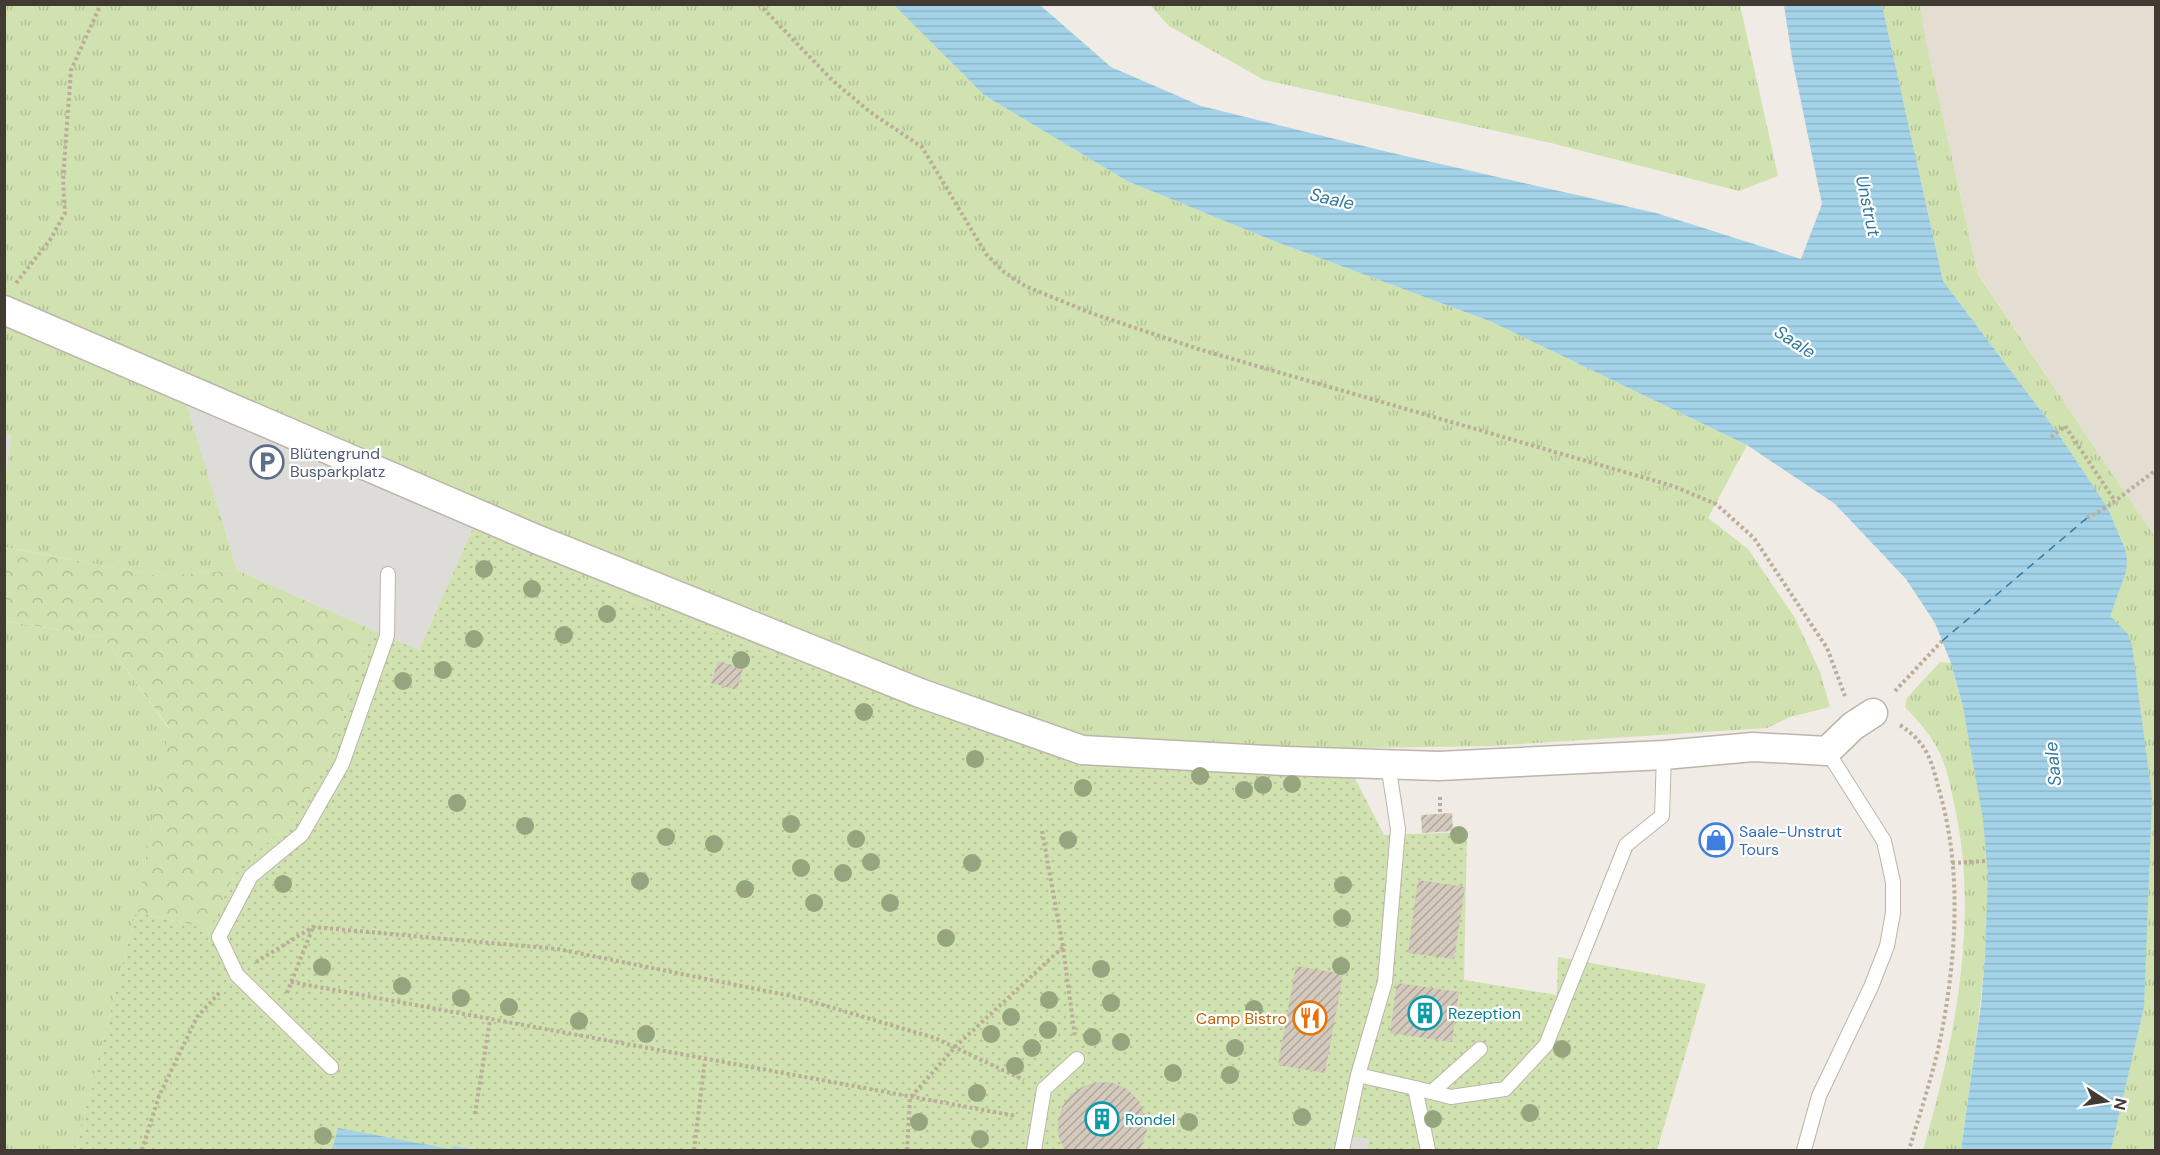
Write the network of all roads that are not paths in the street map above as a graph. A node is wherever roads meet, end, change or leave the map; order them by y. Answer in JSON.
{"nodes":[{"id":1,"x":8,"y":300,"type":"edge"},
{"id":2,"x":388,"y":573,"type":"dead end"},
{"id":3,"x":1883,"y":703,"type":"road end"},
{"id":4,"x":1827,"y":751,"type":"junction"},
{"id":5,"x":1664,"y":755,"type":"junction"},
{"id":6,"x":1388,"y":764,"type":"junction"},
{"id":7,"x":1480,"y":1049,"type":"dead end"},
{"id":8,"x":1077,"y":1059,"type":"road end"},
{"id":9,"x":331,"y":1067,"type":"dead end"},
{"id":10,"x":1358,"y":1075,"type":"junction"},
{"id":11,"x":1414,"y":1088,"type":"junction"},
{"id":12,"x":1432,"y":1092,"type":"junction"},
{"id":13,"x":1034,"y":1150,"type":"edge"},
{"id":14,"x":1342,"y":1150,"type":"edge"},
{"id":15,"x":1428,"y":1150,"type":"edge"},
{"id":16,"x":1804,"y":1150,"type":"edge"}],
"edges":[{"from":1,"to":6,"type":"street"},
{"from":2,"to":9,"type":"lane"},
{"from":3,"to":4,"type":"street"},
{"from":4,"to":5,"type":"street"},
{"from":4,"to":16,"type":"lane"},
{"from":5,"to":6,"type":"street"},
{"from":5,"to":12,"type":"lane"},
{"from":6,"to":10,"type":"lane"},
{"from":7,"to":12,"type":"lane"},
{"from":8,"to":13,"type":"lane"},
{"from":10,"to":11,"type":"lane"},
{"from":10,"to":14,"type":"lane"},
{"from":11,"to":12,"type":"lane"},
{"from":11,"to":15,"type":"lane"}]}
